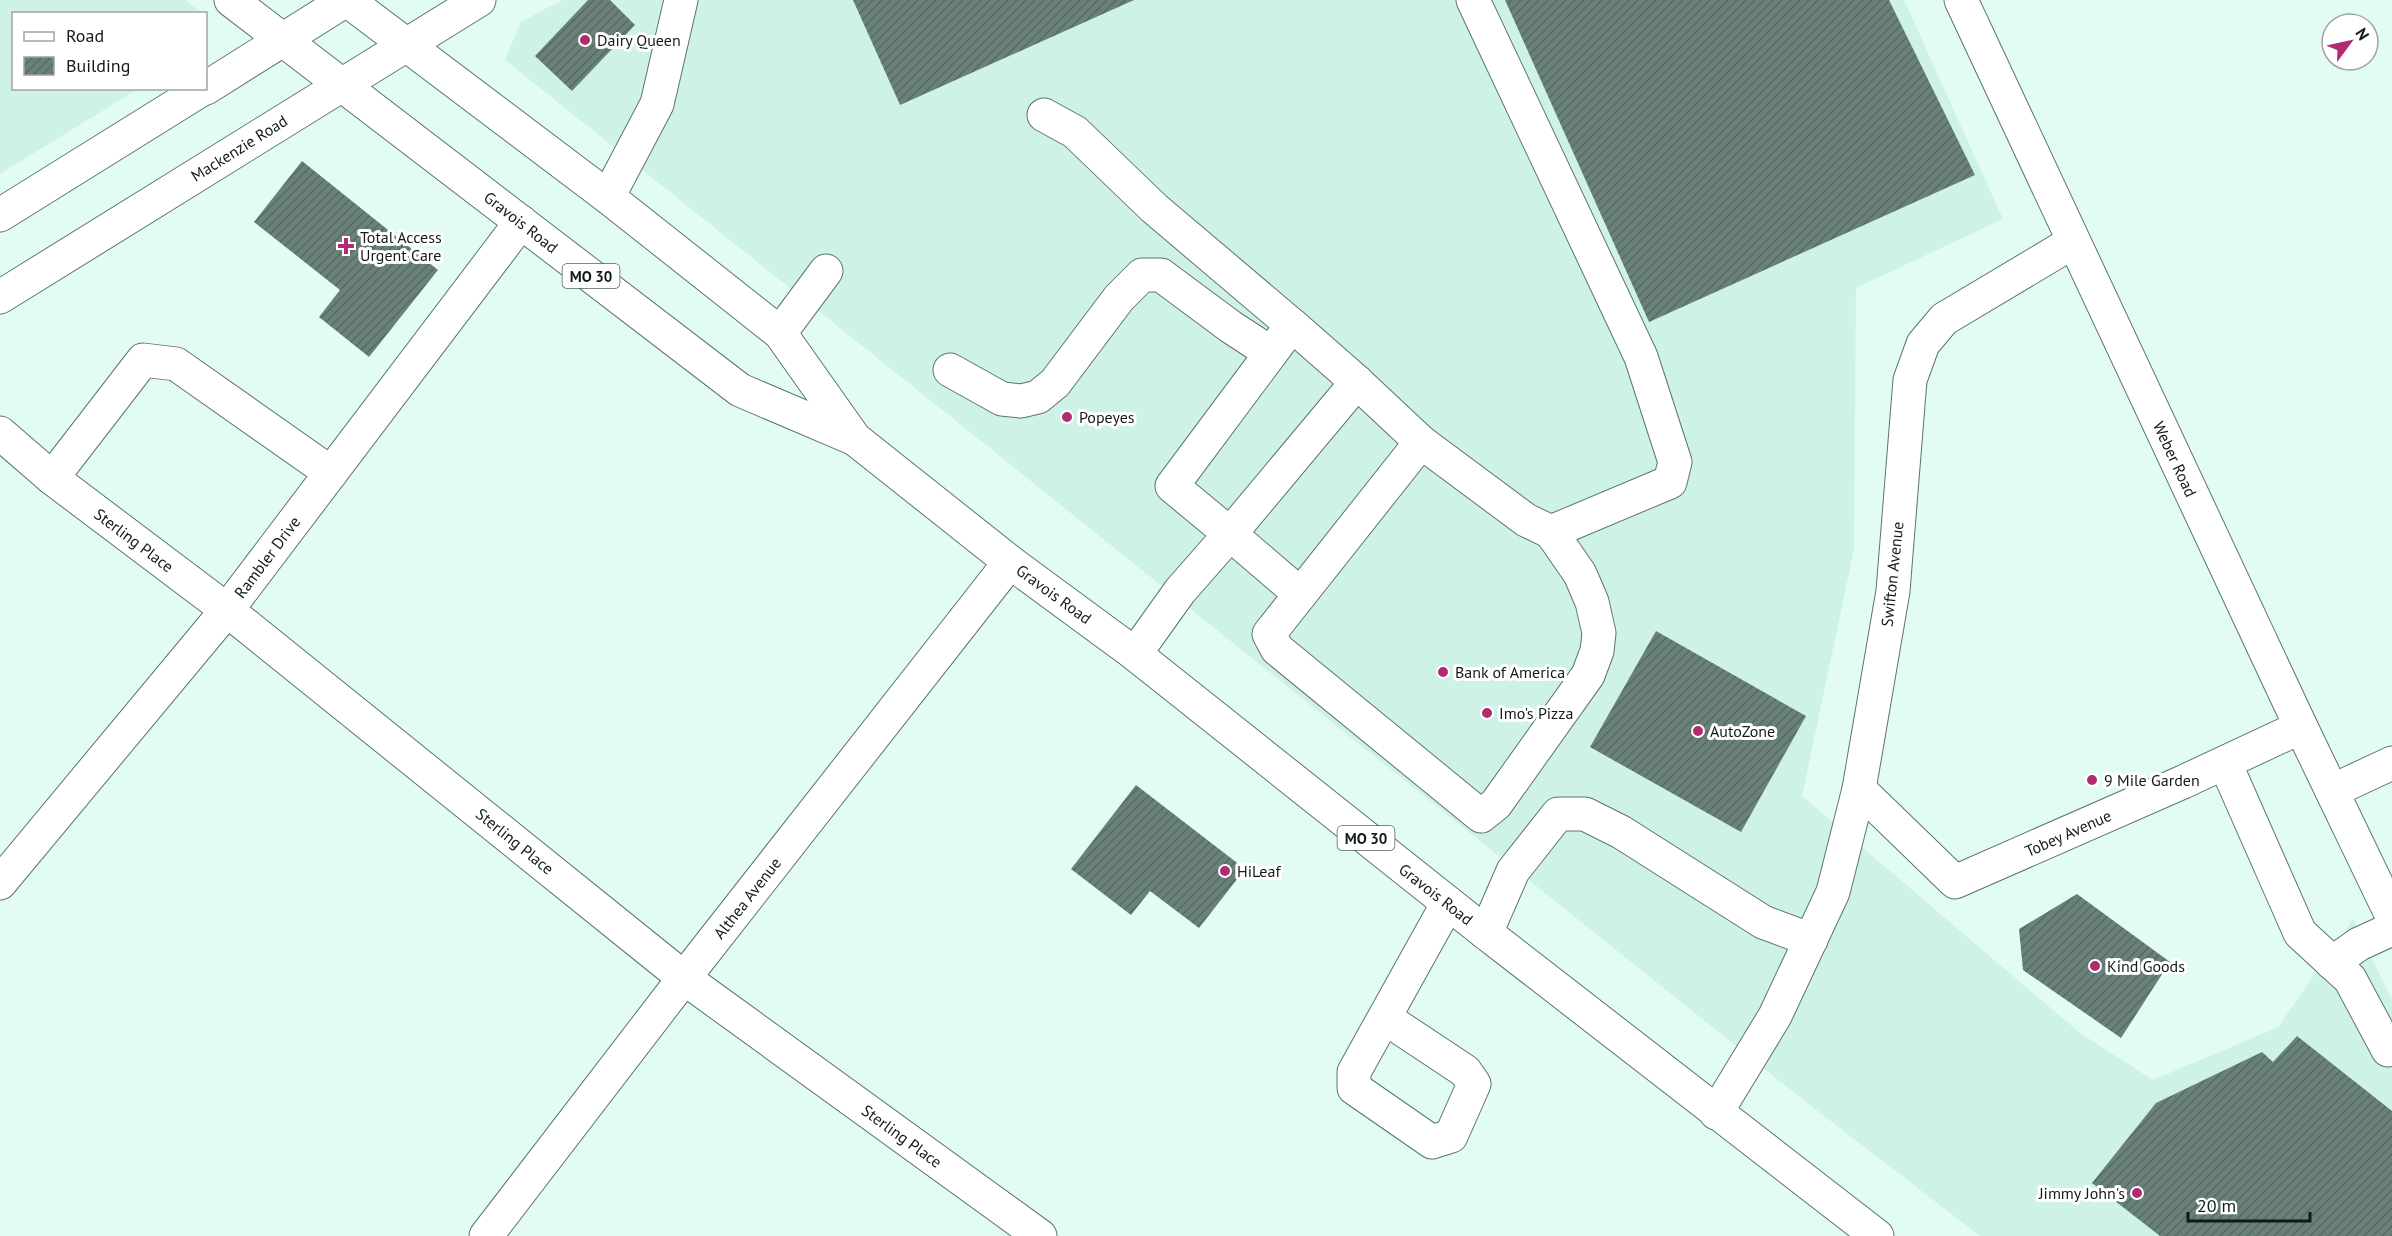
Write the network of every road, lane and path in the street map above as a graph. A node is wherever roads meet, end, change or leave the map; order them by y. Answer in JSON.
{"nodes":[{"id":1,"x":231,"y":0,"type":"edge"},
{"id":2,"x":347,"y":0,"type":"edge"},
{"id":3,"x":479,"y":0,"type":"edge"},
{"id":4,"x":681,"y":0,"type":"edge"},
{"id":5,"x":1473,"y":0,"type":"edge"},
{"id":6,"x":1961,"y":0,"type":"edge"},
{"id":7,"x":283,"y":39,"type":"junction"},
{"id":8,"x":407,"y":44,"type":"junction"},
{"id":9,"x":342,"y":85,"type":"junction"},
{"id":10,"x":207,"y":87,"type":"edge"},
{"id":11,"x":202,"y":90,"type":"edge"},
{"id":12,"x":1044,"y":115,"type":"dead end"},
{"id":13,"x":608,"y":197,"type":"junction"},
{"id":14,"x":0,"y":215,"type":"edge"},
{"id":15,"x":521,"y":222,"type":"junction"},
{"id":16,"x":2073,"y":242,"type":"junction"},
{"id":17,"x":826,"y":271,"type":"dead end"},
{"id":18,"x":0,"y":297,"type":"edge"},
{"id":19,"x":1292,"y":325,"type":"junction"},
{"id":20,"x":780,"y":333,"type":"junction"},
{"id":21,"x":1271,"y":352,"type":"junction"},
{"id":22,"x":950,"y":370,"type":"dead end"},
{"id":23,"x":1357,"y":382,"type":"junction"},
{"id":24,"x":0,"y":433,"type":"edge"},
{"id":25,"x":855,"y":439,"type":"junction"},
{"id":26,"x":1421,"y":442,"type":"junction"},
{"id":27,"x":331,"y":472,"type":"junction"},
{"id":28,"x":52,"y":478,"type":"junction"},
{"id":29,"x":1551,"y":532,"type":"junction"},
{"id":30,"x":1230,"y":534,"type":"junction"},
{"id":31,"x":1010,"y":562,"type":"junction"},
{"id":32,"x":1300,"y":594,"type":"junction"},
{"id":33,"x":227,"y":610,"type":"junction"},
{"id":34,"x":1135,"y":654,"type":"junction"},
{"id":35,"x":2301,"y":727,"type":"junction"},
{"id":36,"x":2225,"y":763,"type":"junction"},
{"id":37,"x":2392,"y":763,"type":"edge"},
{"id":38,"x":1859,"y":789,"type":"junction"},
{"id":39,"x":2332,"y":791,"type":"junction"},
{"id":40,"x":0,"y":883,"type":"edge"},
{"id":41,"x":1448,"y":903,"type":"junction"},
{"id":42,"x":2392,"y":916,"type":"edge"},
{"id":43,"x":2392,"y":929,"type":"edge"},
{"id":44,"x":1486,"y":933,"type":"junction"},
{"id":45,"x":1811,"y":940,"type":"junction"},
{"id":46,"x":2332,"y":963,"type":"junction"},
{"id":47,"x":684,"y":978,"type":"junction"},
{"id":48,"x":1385,"y":1018,"type":"dead end"},
{"id":49,"x":2388,"y":1050,"type":"dead end"},
{"id":50,"x":1716,"y":1113,"type":"junction"},
{"id":51,"x":486,"y":1236,"type":"edge"},
{"id":52,"x":1040,"y":1236,"type":"edge"},
{"id":53,"x":1877,"y":1236,"type":"edge"}],
"edges":[{"from":1,"to":7,"type":"street","name":"Gravois Road","number":"MO 30"},
{"from":2,"to":7,"type":"street"},
{"from":2,"to":8,"type":"street","name":"Gravois Road","number":"MO 30"},
{"from":3,"to":8,"type":"street","name":"Mackenzie Road"},
{"from":4,"to":13,"type":"street"},
{"from":5,"to":29,"type":"street"},
{"from":6,"to":16,"type":"street","name":"Weber Road"},
{"from":7,"to":9,"type":"street","name":"Gravois Road","number":"MO 30"},
{"from":7,"to":10,"type":"street"},
{"from":8,"to":9,"type":"street","name":"Mackenzie Road"},
{"from":8,"to":13,"type":"street","name":"Gravois Road","number":"MO 30"},
{"from":9,"to":15,"type":"street","name":"Gravois Road","number":"MO 30"},
{"from":9,"to":18,"type":"street","name":"Mackenzie Road"},
{"from":11,"to":14,"type":"street"},
{"from":12,"to":19,"type":"street"},
{"from":13,"to":20,"type":"street","name":"Gravois Road","number":"MO 30"},
{"from":15,"to":25,"type":"street","name":"Gravois Road","number":"MO 30"},
{"from":15,"to":27,"type":"street","name":"Rambler Drive"},
{"from":16,"to":35,"type":"street","name":"Weber Road"},
{"from":16,"to":38,"type":"street","name":"Swifton Avenue"},
{"from":17,"to":20,"type":"street"},
{"from":19,"to":21,"type":"street"},
{"from":19,"to":23,"type":"street"},
{"from":20,"to":25,"type":"street","name":"Gravois Road","number":"MO 30"},
{"from":21,"to":22,"type":"street"},
{"from":21,"to":30,"type":"street"},
{"from":23,"to":26,"type":"street"},
{"from":23,"to":30,"type":"street"},
{"from":24,"to":28,"type":"street","name":"Sterling Place"},
{"from":25,"to":31,"type":"street","name":"Gravois Road","number":"MO 30"},
{"from":26,"to":29,"type":"street"},
{"from":26,"to":32,"type":"street"},
{"from":27,"to":28,"type":"street"},
{"from":27,"to":33,"type":"street","name":"Rambler Drive"},
{"from":28,"to":33,"type":"street","name":"Sterling Place"},
{"from":29,"to":32,"type":"street"},
{"from":30,"to":32,"type":"street"},
{"from":30,"to":34,"type":"street"},
{"from":31,"to":34,"type":"street","name":"Gravois Road","number":"MO 30"},
{"from":31,"to":47,"type":"street","name":"Althea Avenue"},
{"from":33,"to":40,"type":"street","name":"Rambler Drive"},
{"from":33,"to":47,"type":"street","name":"Sterling Place"},
{"from":34,"to":41,"type":"street","name":"Gravois Road","number":"MO 30"},
{"from":35,"to":36,"type":"street","name":"Tobey Avenue"},
{"from":35,"to":39,"type":"street","name":"Weber Road"},
{"from":36,"to":38,"type":"street","name":"Tobey Avenue"},
{"from":36,"to":46,"type":"street"},
{"from":37,"to":39,"type":"street"},
{"from":38,"to":45,"type":"street","name":"Swifton Avenue"},
{"from":39,"to":42,"type":"street","name":"Weber Road"},
{"from":41,"to":44,"type":"street","name":"Gravois Road","number":"MO 30"},
{"from":41,"to":48,"type":"street"},
{"from":43,"to":46,"type":"street"},
{"from":44,"to":45,"type":"street"},
{"from":44,"to":50,"type":"street","name":"Gravois Road","number":"MO 30"},
{"from":45,"to":50,"type":"street","name":"Swifton Avenue"},
{"from":46,"to":49,"type":"street"},
{"from":47,"to":51,"type":"street","name":"Althea Avenue"},
{"from":47,"to":52,"type":"street","name":"Sterling Place"},
{"from":50,"to":53,"type":"street","name":"Gravois Road","number":"MO 30"}]}
